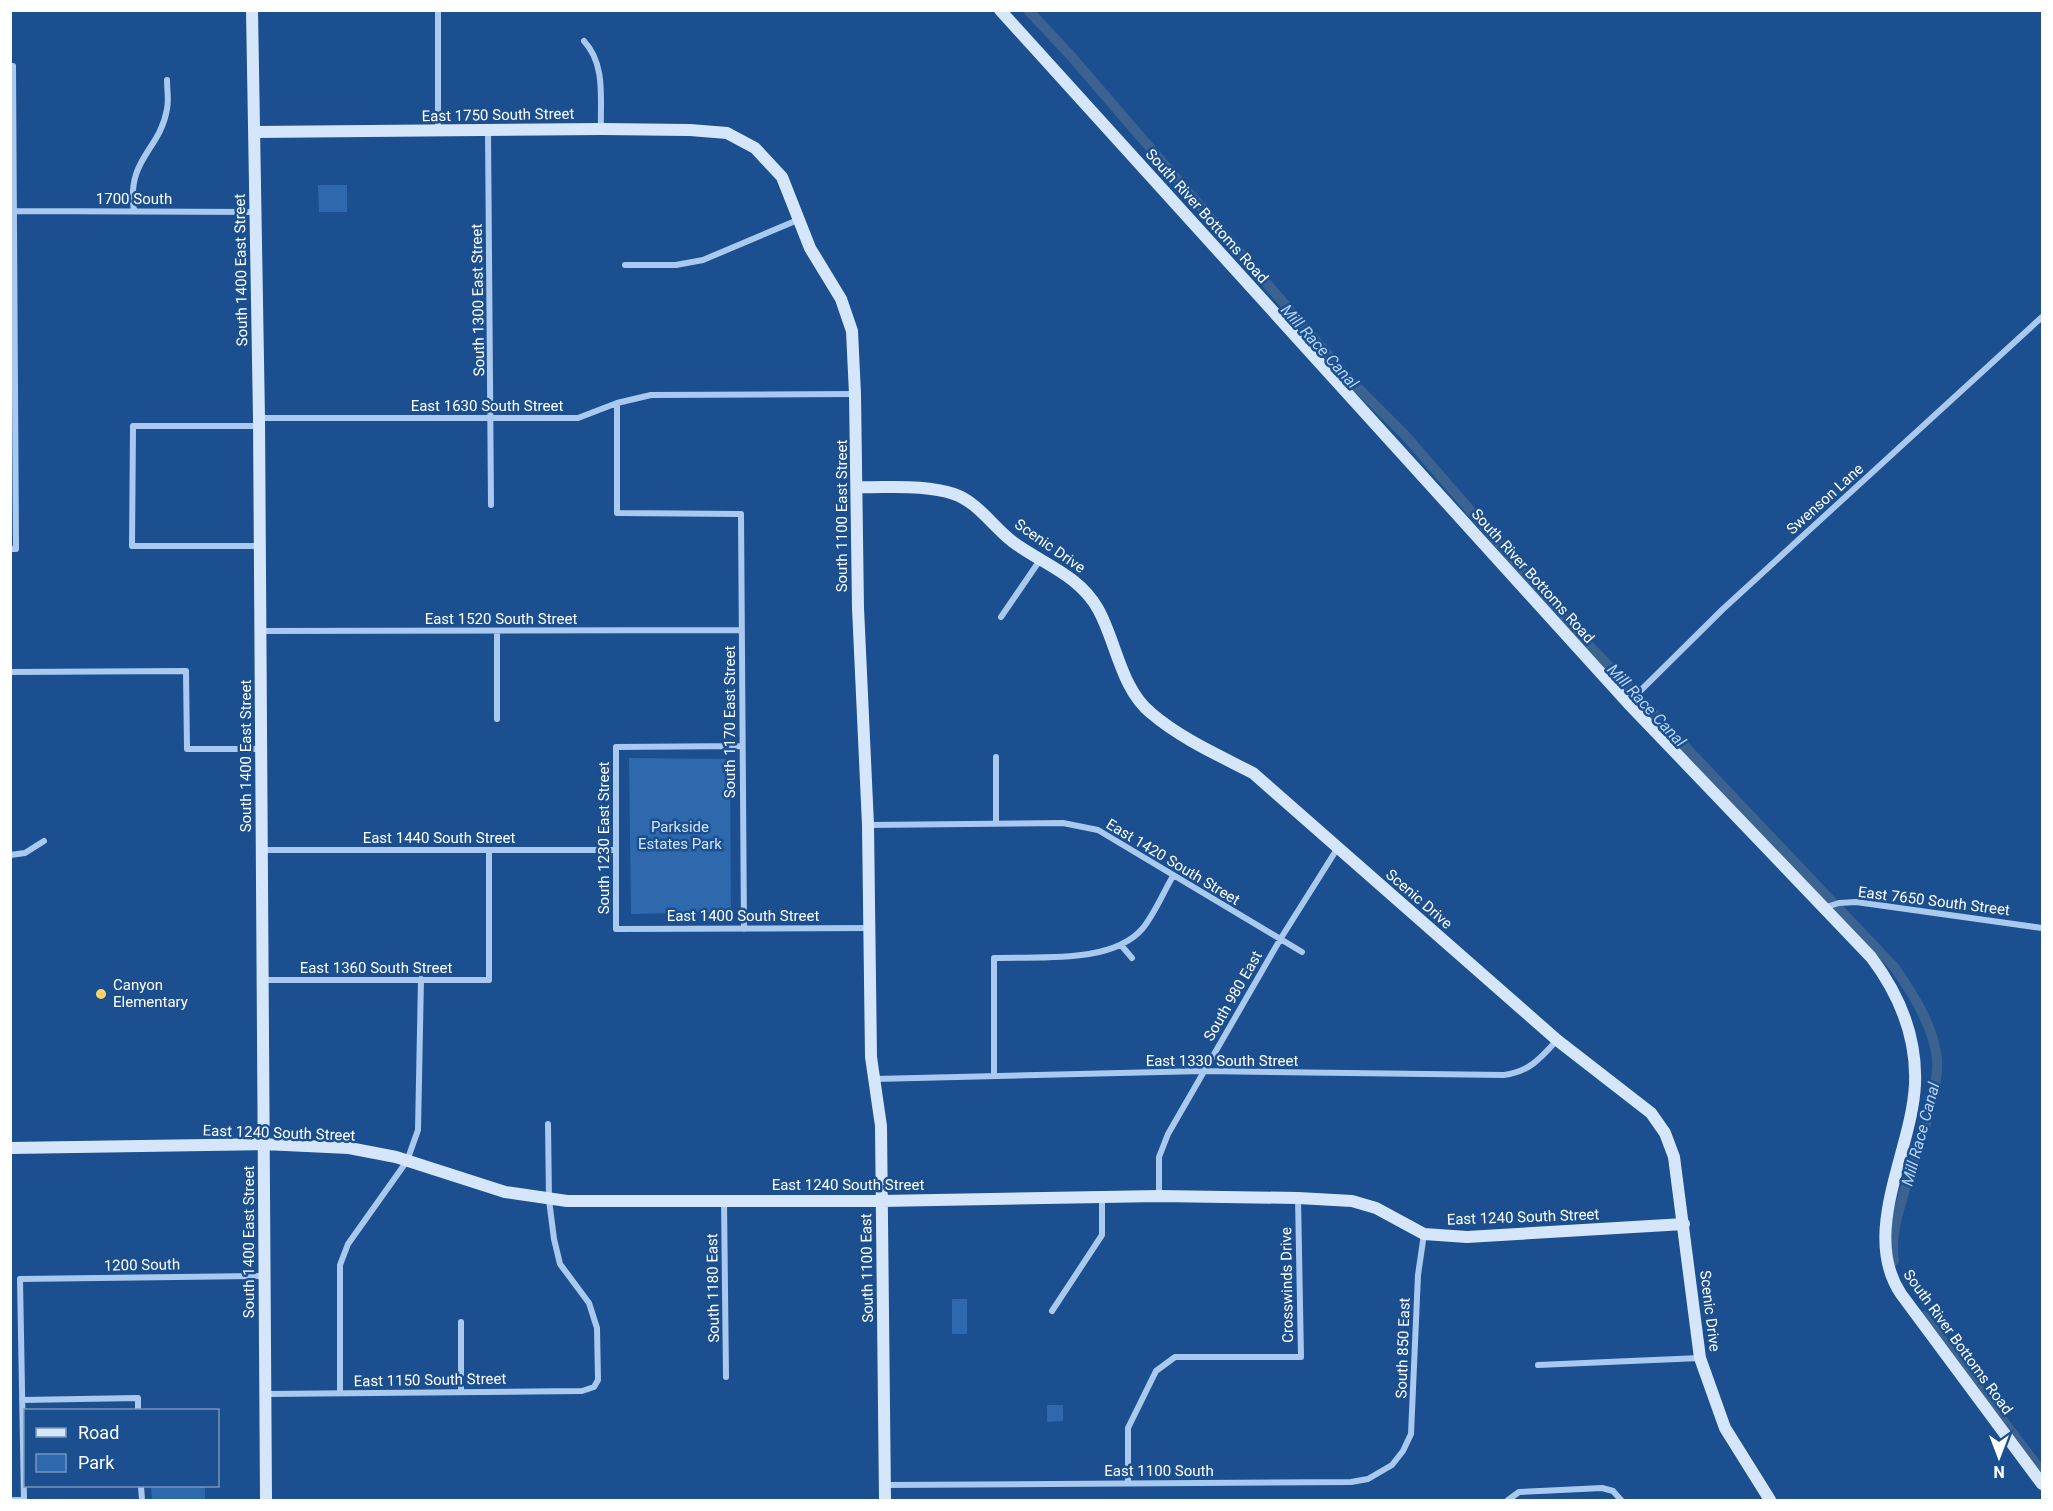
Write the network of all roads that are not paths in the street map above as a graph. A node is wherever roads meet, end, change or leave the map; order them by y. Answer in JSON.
{"nodes":[{"id":1,"x":252,"y":10,"type":"edge"},
{"id":2,"x":438,"y":10,"type":"edge"},
{"id":3,"x":999,"y":10,"type":"edge"},
{"id":4,"x":584,"y":41,"type":"dead end"},
{"id":5,"x":12,"y":66,"type":"edge"},
{"id":6,"x":167,"y":80,"type":"dead end"},
{"id":7,"x":601,"y":129,"type":"junction"},
{"id":8,"x":438,"y":131,"type":"junction"},
{"id":9,"x":488,"y":131,"type":"junction"},
{"id":10,"x":254,"y":132,"type":"junction"},
{"id":11,"x":739,"y":140,"type":"joint"},
{"id":12,"x":14,"y":211,"type":"junction"},
{"id":13,"x":134,"y":211,"type":"junction"},
{"id":14,"x":255,"y":212,"type":"junction"},
{"id":15,"x":800,"y":219,"type":"junction"},
{"id":16,"x":625,"y":265,"type":"dead end"},
{"id":17,"x":12,"y":282,"type":"edge"},
{"id":18,"x":2043,"y":317,"type":"edge"},
{"id":19,"x":855,"y":394,"type":"junction"},
{"id":20,"x":617,"y":403,"type":"junction"},
{"id":21,"x":491,"y":418,"type":"junction"},
{"id":22,"x":259,"y":422,"type":"junction"},
{"id":23,"x":13,"y":432,"type":"edge"},
{"id":24,"x":858,"y":487,"type":"junction"},
{"id":25,"x":491,"y":504,"type":"dead end"},
{"id":26,"x":260,"y":546,"type":"junction"},
{"id":27,"x":13,"y":549,"type":"edge"},
{"id":28,"x":1040,"y":560,"type":"junction"},
{"id":29,"x":1001,"y":617,"type":"dead end"},
{"id":30,"x":741,"y":630,"type":"junction"},
{"id":31,"x":261,"y":631,"type":"junction"},
{"id":32,"x":497,"y":631,"type":"junction"},
{"id":33,"x":10,"y":672,"type":"edge"},
{"id":34,"x":1631,"y":701,"type":"junction"},
{"id":35,"x":496,"y":719,"type":"dead end"},
{"id":36,"x":742,"y":747,"type":"junction"},
{"id":37,"x":261,"y":749,"type":"junction"},
{"id":38,"x":996,"y":757,"type":"dead end"},
{"id":39,"x":996,"y":823,"type":"junction"},
{"id":40,"x":868,"y":825,"type":"junction"},
{"id":41,"x":44,"y":841,"type":"dead end"},
{"id":42,"x":1337,"y":849,"type":"junction"},
{"id":43,"x":262,"y":850,"type":"junction"},
{"id":44,"x":489,"y":850,"type":"junction"},
{"id":45,"x":616,"y":850,"type":"junction"},
{"id":46,"x":10,"y":855,"type":"edge"},
{"id":47,"x":1173,"y":876,"type":"junction"},
{"id":48,"x":1827,"y":907,"type":"junction"},
{"id":49,"x":744,"y":928,"type":"junction"},
{"id":50,"x":869,"y":928,"type":"junction"},
{"id":51,"x":2043,"y":928,"type":"edge"},
{"id":52,"x":616,"y":929,"type":"joint"},
{"id":53,"x":1281,"y":939,"type":"junction"},
{"id":54,"x":1121,"y":945,"type":"junction"},
{"id":55,"x":1302,"y":952,"type":"dead end"},
{"id":56,"x":1132,"y":958,"type":"dead end"},
{"id":57,"x":263,"y":980,"type":"junction"},
{"id":58,"x":421,"y":980,"type":"junction"},
{"id":59,"x":1557,"y":1040,"type":"junction"},
{"id":60,"x":1203,"y":1071,"type":"junction"},
{"id":61,"x":994,"y":1076,"type":"junction"},
{"id":62,"x":875,"y":1079,"type":"junction"},
{"id":63,"x":548,"y":1124,"type":"dead end"},
{"id":64,"x":264,"y":1144,"type":"junction"},
{"id":65,"x":10,"y":1149,"type":"edge"},
{"id":66,"x":407,"y":1161,"type":"junction"},
{"id":67,"x":1159,"y":1196,"type":"junction"},
{"id":68,"x":1102,"y":1197,"type":"junction"},
{"id":69,"x":1298,"y":1198,"type":"junction"},
{"id":70,"x":724,"y":1199,"type":"junction"},
{"id":71,"x":549,"y":1200,"type":"junction"},
{"id":72,"x":881,"y":1201,"type":"junction"},
{"id":73,"x":1684,"y":1224,"type":"junction"},
{"id":74,"x":1424,"y":1234,"type":"junction"},
{"id":75,"x":264,"y":1276,"type":"junction"},
{"id":76,"x":1052,"y":1311,"type":"dead end"},
{"id":77,"x":461,"y":1322,"type":"dead end"},
{"id":78,"x":1700,"y":1358,"type":"junction"},
{"id":79,"x":1538,"y":1365,"type":"dead end"},
{"id":80,"x":726,"y":1377,"type":"dead end"},
{"id":81,"x":461,"y":1391,"type":"junction"},
{"id":82,"x":340,"y":1393,"type":"junction"},
{"id":83,"x":265,"y":1394,"type":"junction"},
{"id":84,"x":22,"y":1400,"type":"junction"},
{"id":85,"x":138,"y":1409,"type":"edge"},
{"id":86,"x":1397,"y":1459,"type":"joint"},
{"id":87,"x":1128,"y":1483,"type":"junction"},
{"id":88,"x":2043,"y":1484,"type":"edge"},
{"id":89,"x":886,"y":1485,"type":"junction"},
{"id":90,"x":10,"y":1500,"type":"edge"},
{"id":91,"x":24,"y":1500,"type":"edge"},
{"id":92,"x":266,"y":1500,"type":"edge"},
{"id":93,"x":885,"y":1500,"type":"edge"},
{"id":94,"x":1508,"y":1500,"type":"edge"},
{"id":95,"x":1621,"y":1500,"type":"edge"},
{"id":96,"x":1770,"y":1500,"type":"edge"}],
"edges":[{"from":1,"to":10,"type":"street","name":"South 1400 East Street"},
{"from":2,"to":8,"type":"street"},
{"from":3,"to":34,"type":"street","name":"South River Bottoms Road"},
{"from":4,"to":7,"type":"street"},
{"from":5,"to":12,"type":"street"},
{"from":6,"to":13,"type":"street"},
{"from":7,"to":9,"type":"street","name":"East 1750 South Street"},
{"from":7,"to":11,"type":"street","name":"East 1750 South Street"},
{"from":8,"to":9,"type":"street","name":"East 1750 South Street"},
{"from":8,"to":10,"type":"street","name":"East 1750 South Street"},
{"from":9,"to":21,"type":"street","name":"South 1300 East Street"},
{"from":10,"to":14,"type":"street","name":"South 1400 East Street"},
{"from":11,"to":15,"type":"street","name":"South 1100 East Street"},
{"from":12,"to":13,"type":"street","name":"1700 South"},
{"from":12,"to":17,"type":"street"},
{"from":13,"to":14,"type":"street","name":"1700 South"},
{"from":14,"to":22,"type":"street","name":"South 1400 East Street"},
{"from":15,"to":16,"type":"street"},
{"from":15,"to":19,"type":"street","name":"South 1100 East Street"},
{"from":17,"to":23,"type":"street"},
{"from":18,"to":34,"type":"street","name":"Swenson Lane"},
{"from":19,"to":20,"type":"street","name":"East 1630 South Street"},
{"from":19,"to":24,"type":"street","name":"South 1100 East Street"},
{"from":20,"to":21,"type":"street","name":"East 1630 South Street"},
{"from":20,"to":30,"type":"street","name":"South 1170 East Street"},
{"from":21,"to":22,"type":"street","name":"East 1630 South Street"},
{"from":21,"to":25,"type":"street","name":"South 1300 East Street"},
{"from":22,"to":26,"type":"street","name":"South 1400 East Street"},
{"from":22,"to":26,"type":"street","name":"East 1630 South Street"},
{"from":23,"to":27,"type":"street"},
{"from":24,"to":28,"type":"street","name":"Scenic Drive"},
{"from":24,"to":40,"type":"street","name":"South 1100 East Street"},
{"from":26,"to":31,"type":"street","name":"South 1400 East Street"},
{"from":28,"to":29,"type":"street"},
{"from":28,"to":42,"type":"street","name":"Scenic Drive"},
{"from":30,"to":32,"type":"street","name":"East 1520 South Street"},
{"from":30,"to":36,"type":"street","name":"South 1170 East Street"},
{"from":31,"to":32,"type":"street","name":"East 1520 South Street"},
{"from":31,"to":37,"type":"street","name":"South 1400 East Street"},
{"from":32,"to":35,"type":"street"},
{"from":33,"to":37,"type":"street"},
{"from":34,"to":48,"type":"street","name":"South River Bottoms Road"},
{"from":36,"to":45,"type":"street","name":"South 1230 East Street"},
{"from":36,"to":49,"type":"street","name":"South 1170 East Street"},
{"from":37,"to":43,"type":"street","name":"South 1400 East Street"},
{"from":38,"to":39,"type":"street"},
{"from":39,"to":40,"type":"street","name":"East 1420 South Street"},
{"from":39,"to":47,"type":"street","name":"East 1420 South Street"},
{"from":40,"to":50,"type":"street","name":"South 1100 East Street"},
{"from":41,"to":46,"type":"street"},
{"from":42,"to":53,"type":"street","name":"South 980 East"},
{"from":42,"to":59,"type":"street","name":"Scenic Drive"},
{"from":43,"to":44,"type":"street","name":"East 1440 South Street"},
{"from":43,"to":57,"type":"street","name":"South 1400 East Street"},
{"from":44,"to":45,"type":"street","name":"East 1440 South Street"},
{"from":44,"to":58,"type":"street","name":"East 1360 South Street"},
{"from":45,"to":52,"type":"street","name":"South 1230 East Street"},
{"from":47,"to":53,"type":"street","name":"East 1420 South Street"},
{"from":47,"to":54,"type":"street"},
{"from":48,"to":51,"type":"street","name":"East 7650 South Street"},
{"from":48,"to":88,"type":"street","name":"South River Bottoms Road"},
{"from":49,"to":50,"type":"street","name":"East 1400 South Street"},
{"from":49,"to":52,"type":"street","name":"East 1400 South Street"},
{"from":50,"to":62,"type":"street","name":"South 1100 East"},
{"from":53,"to":55,"type":"street","name":"East 1420 South Street"},
{"from":53,"to":60,"type":"street","name":"South 980 East"},
{"from":54,"to":56,"type":"street"},
{"from":54,"to":61,"type":"street"},
{"from":57,"to":58,"type":"street","name":"East 1360 South Street"},
{"from":57,"to":64,"type":"street","name":"South 1400 East Street"},
{"from":58,"to":66,"type":"street"},
{"from":59,"to":60,"type":"street","name":"East 1330 South Street"},
{"from":59,"to":73,"type":"street","name":"Scenic Drive"},
{"from":60,"to":61,"type":"street","name":"East 1330 South Street"},
{"from":60,"to":67,"type":"street","name":"South 980 East"},
{"from":61,"to":62,"type":"street","name":"East 1330 South Street"},
{"from":62,"to":72,"type":"street","name":"South 1100 East"},
{"from":63,"to":71,"type":"street"},
{"from":64,"to":65,"type":"street","name":"East 1240 South Street"},
{"from":64,"to":66,"type":"street","name":"East 1240 South Street"},
{"from":64,"to":75,"type":"street","name":"South 1400 East Street"},
{"from":66,"to":71,"type":"street","name":"East 1240 South Street"},
{"from":66,"to":82,"type":"street"},
{"from":67,"to":68,"type":"street","name":"East 1240 South Street"},
{"from":67,"to":69,"type":"street","name":"East 1240 South Street"},
{"from":68,"to":72,"type":"street","name":"East 1240 South Street"},
{"from":68,"to":76,"type":"street"},
{"from":69,"to":74,"type":"street","name":"East 1240 South Street"},
{"from":69,"to":87,"type":"street","name":"Crosswinds Drive"},
{"from":70,"to":71,"type":"street","name":"East 1240 South Street"},
{"from":70,"to":72,"type":"street","name":"East 1240 South Street"},
{"from":70,"to":80,"type":"street","name":"South 1180 East"},
{"from":71,"to":81,"type":"street","name":"East 1150 South Street"},
{"from":72,"to":89,"type":"street","name":"South 1100 East"},
{"from":73,"to":74,"type":"street","name":"East 1240 South Street"},
{"from":73,"to":78,"type":"street","name":"Scenic Drive"},
{"from":74,"to":86,"type":"street","name":"South 850 East"},
{"from":75,"to":83,"type":"street","name":"South 1400 East Street"},
{"from":75,"to":84,"type":"street","name":"1200 South"},
{"from":77,"to":81,"type":"street"},
{"from":78,"to":79,"type":"street"},
{"from":78,"to":96,"type":"street","name":"Scenic Drive"},
{"from":81,"to":82,"type":"street","name":"East 1150 South Street"},
{"from":82,"to":83,"type":"street","name":"East 1150 South Street"},
{"from":83,"to":92,"type":"street","name":"South 1400 East Street"},
{"from":84,"to":85,"type":"street"},
{"from":84,"to":91,"type":"street"},
{"from":86,"to":87,"type":"street","name":"East 1100 South"},
{"from":87,"to":89,"type":"street","name":"East 1100 South"},
{"from":89,"to":93,"type":"street","name":"South 1100 East"},
{"from":90,"to":91,"type":"street"},
{"from":94,"to":95,"type":"street"}]}
